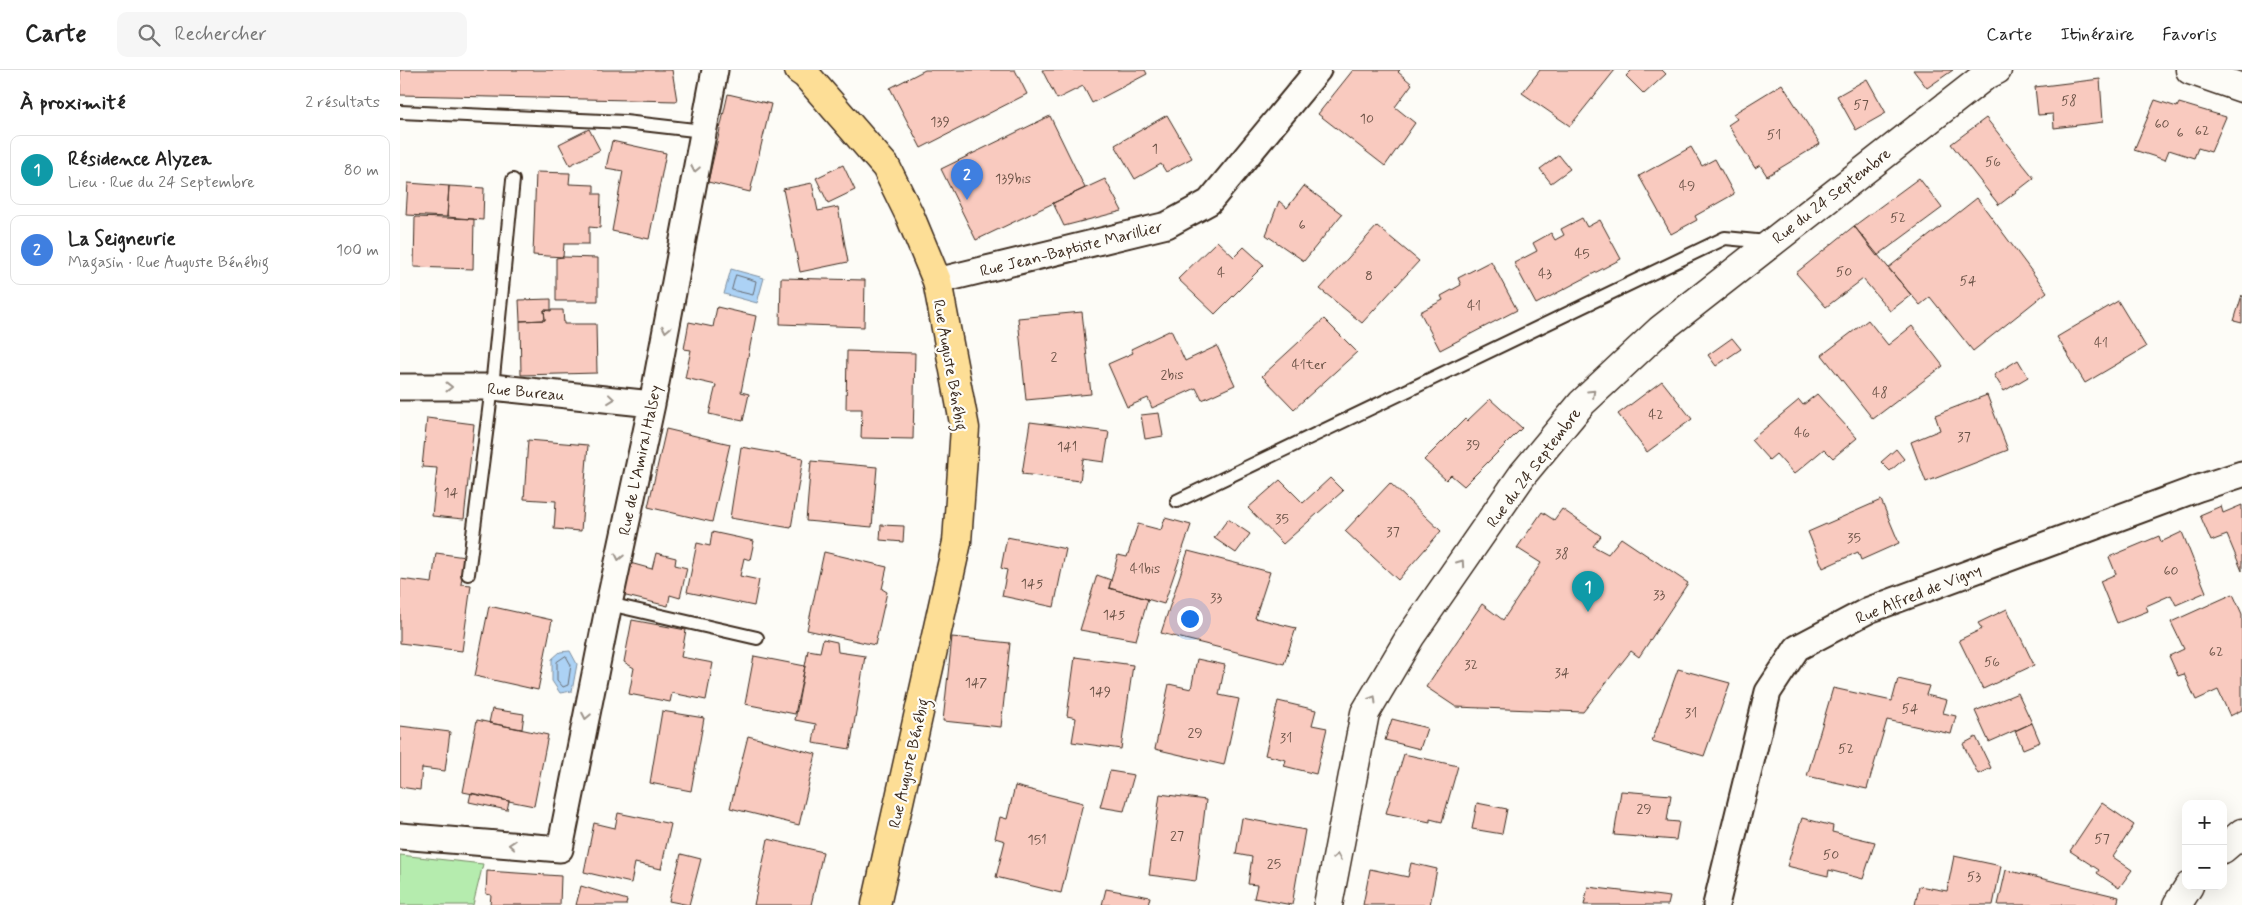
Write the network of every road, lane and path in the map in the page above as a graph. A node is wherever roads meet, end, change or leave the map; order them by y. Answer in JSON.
{"nodes":[{"id":1,"x":714,"y":70,"type":"edge"},
{"id":2,"x":1318,"y":70,"type":"edge"},
{"id":3,"x":1997,"y":70,"type":"edge"},
{"id":4,"x":2190,"y":70,"type":"edge"},
{"id":5,"x":807,"y":72,"type":"edge"},
{"id":6,"x":2242,"y":88,"type":"edge"},
{"id":7,"x":400,"y":112,"type":"edge"},
{"id":8,"x":703,"y":131,"type":"junction"},
{"id":9,"x":513,"y":180,"type":"dead end"},
{"id":10,"x":1770,"y":243,"type":"junction"},
{"id":11,"x":937,"y":281,"type":"junction"},
{"id":12,"x":492,"y":386,"type":"junction"},
{"id":13,"x":400,"y":387,"type":"edge"},
{"id":14,"x":652,"y":404,"type":"junction"},
{"id":15,"x":2242,"y":474,"type":"edge"},
{"id":16,"x":1177,"y":501,"type":"dead end"},
{"id":17,"x":468,"y":574,"type":"dead end"},
{"id":18,"x":608,"y":604,"type":"junction"},
{"id":19,"x":757,"y":638,"type":"dead end"},
{"id":20,"x":2242,"y":833,"type":"edge"},
{"id":21,"x":400,"y":836,"type":"edge"},
{"id":22,"x":2227,"y":846,"type":"edge"},
{"id":23,"x":2186,"y":890,"type":"edge"},
{"id":24,"x":876,"y":905,"type":"edge"},
{"id":25,"x":1328,"y":905,"type":"edge"},
{"id":26,"x":1716,"y":905,"type":"edge"},
{"id":27,"x":2177,"y":905,"type":"edge"}],
"edges":[{"from":1,"to":8,"type":"street","name":"Rue de L'Amiral Halsey"},
{"from":2,"to":11,"type":"street","name":"Rue Jean-Baptiste Marillier"},
{"from":3,"to":10,"type":"street","name":"Rue du 24 Septembre"},
{"from":4,"to":6,"type":"street"},
{"from":5,"to":11,"type":"main road","name":"Rue Auguste Bénébig"},
{"from":7,"to":8,"type":"lane"},
{"from":8,"to":14,"type":"street","name":"Rue de L'Amiral Halsey","one_way":true},
{"from":9,"to":12,"type":"lane"},
{"from":10,"to":16,"type":"lane"},
{"from":25,"to":10,"type":"street","name":"Rue du 24 Septembre","one_way":true},
{"from":11,"to":24,"type":"main road","name":"Rue Auguste Bénébig"},
{"from":13,"to":12,"type":"street","name":"Rue Bureau","one_way":true},
{"from":12,"to":14,"type":"street","name":"Rue Bureau","one_way":true},
{"from":12,"to":17,"type":"lane"},
{"from":14,"to":18,"type":"street","name":"Rue de L'Amiral Halsey","one_way":true},
{"from":15,"to":26,"type":"street","name":"Rue Alfred de Vigny"},
{"from":18,"to":19,"type":"lane"},
{"from":18,"to":21,"type":"street","name":"Rue de L'Amiral Halsey","one_way":true},
{"from":20,"to":22,"type":"street"},
{"from":23,"to":27,"type":"street"}]}
